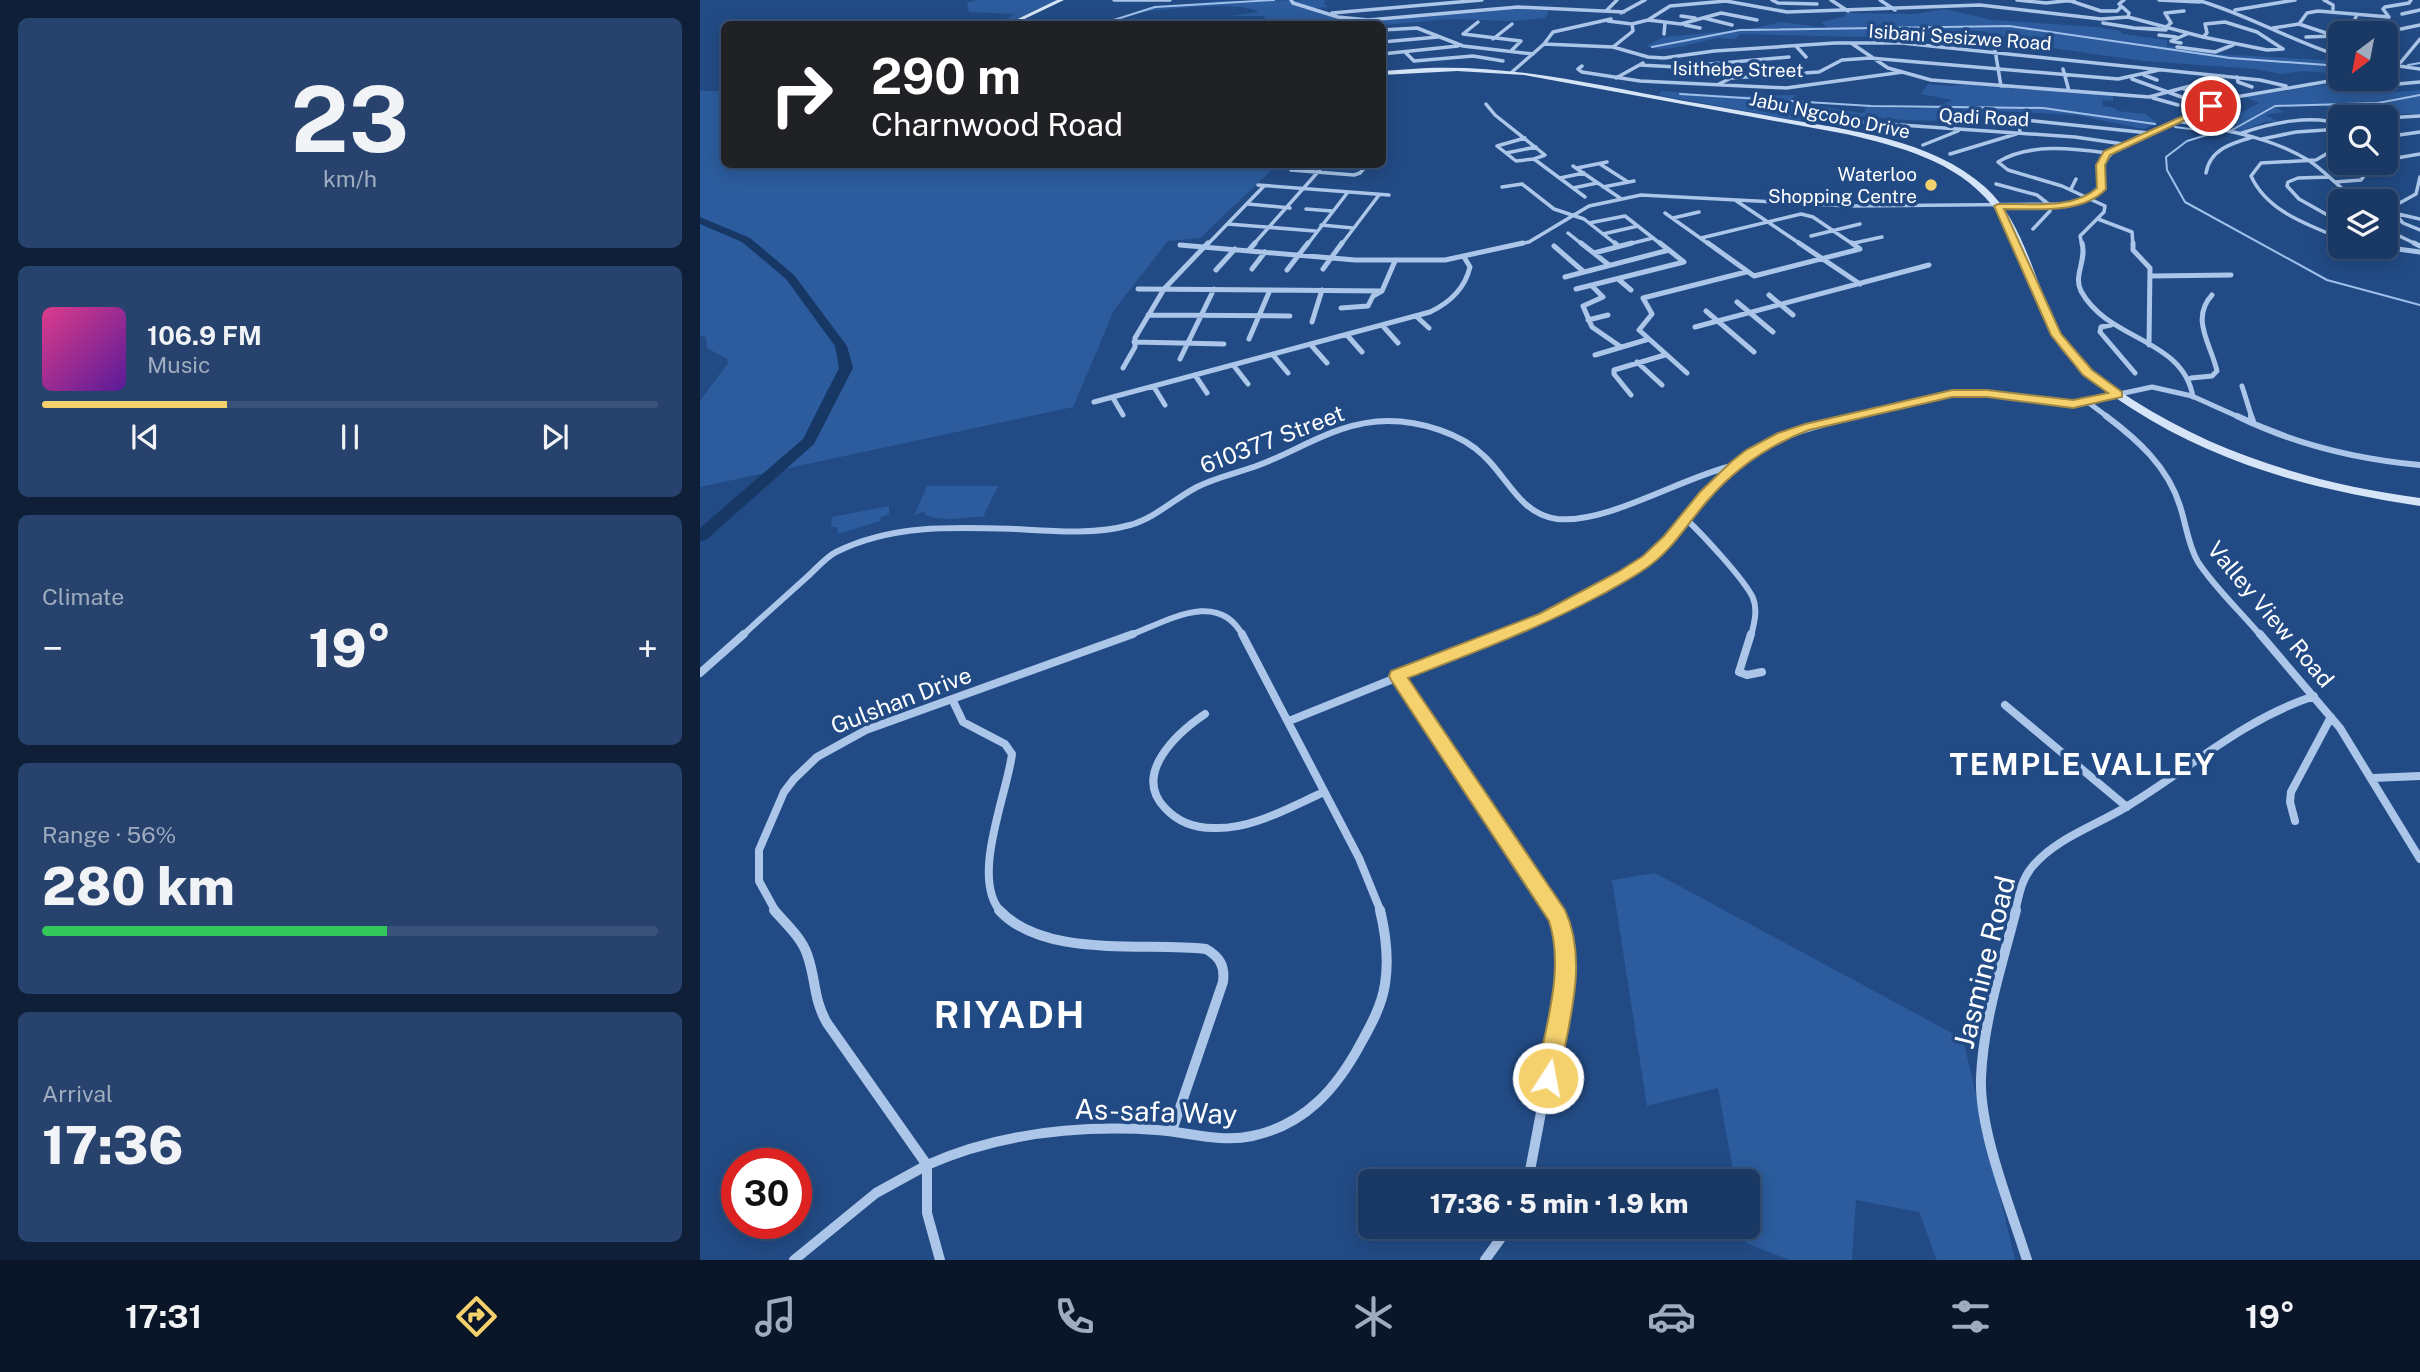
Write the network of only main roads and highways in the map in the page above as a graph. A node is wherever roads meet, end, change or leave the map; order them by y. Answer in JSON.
{"nodes":[{"id":1,"x":1061,"y":0,"type":"edge"},
{"id":2,"x":1016,"y":21,"type":"edge"},
{"id":3,"x":1386,"y":73,"type":"edge"},
{"id":4,"x":2420,"y":502,"type":"edge"}],
"edges":[{"from":1,"to":2,"type":"main road"},
{"from":3,"to":4,"type":"main road","name":"Jabu Ngcobo Drive"}]}
